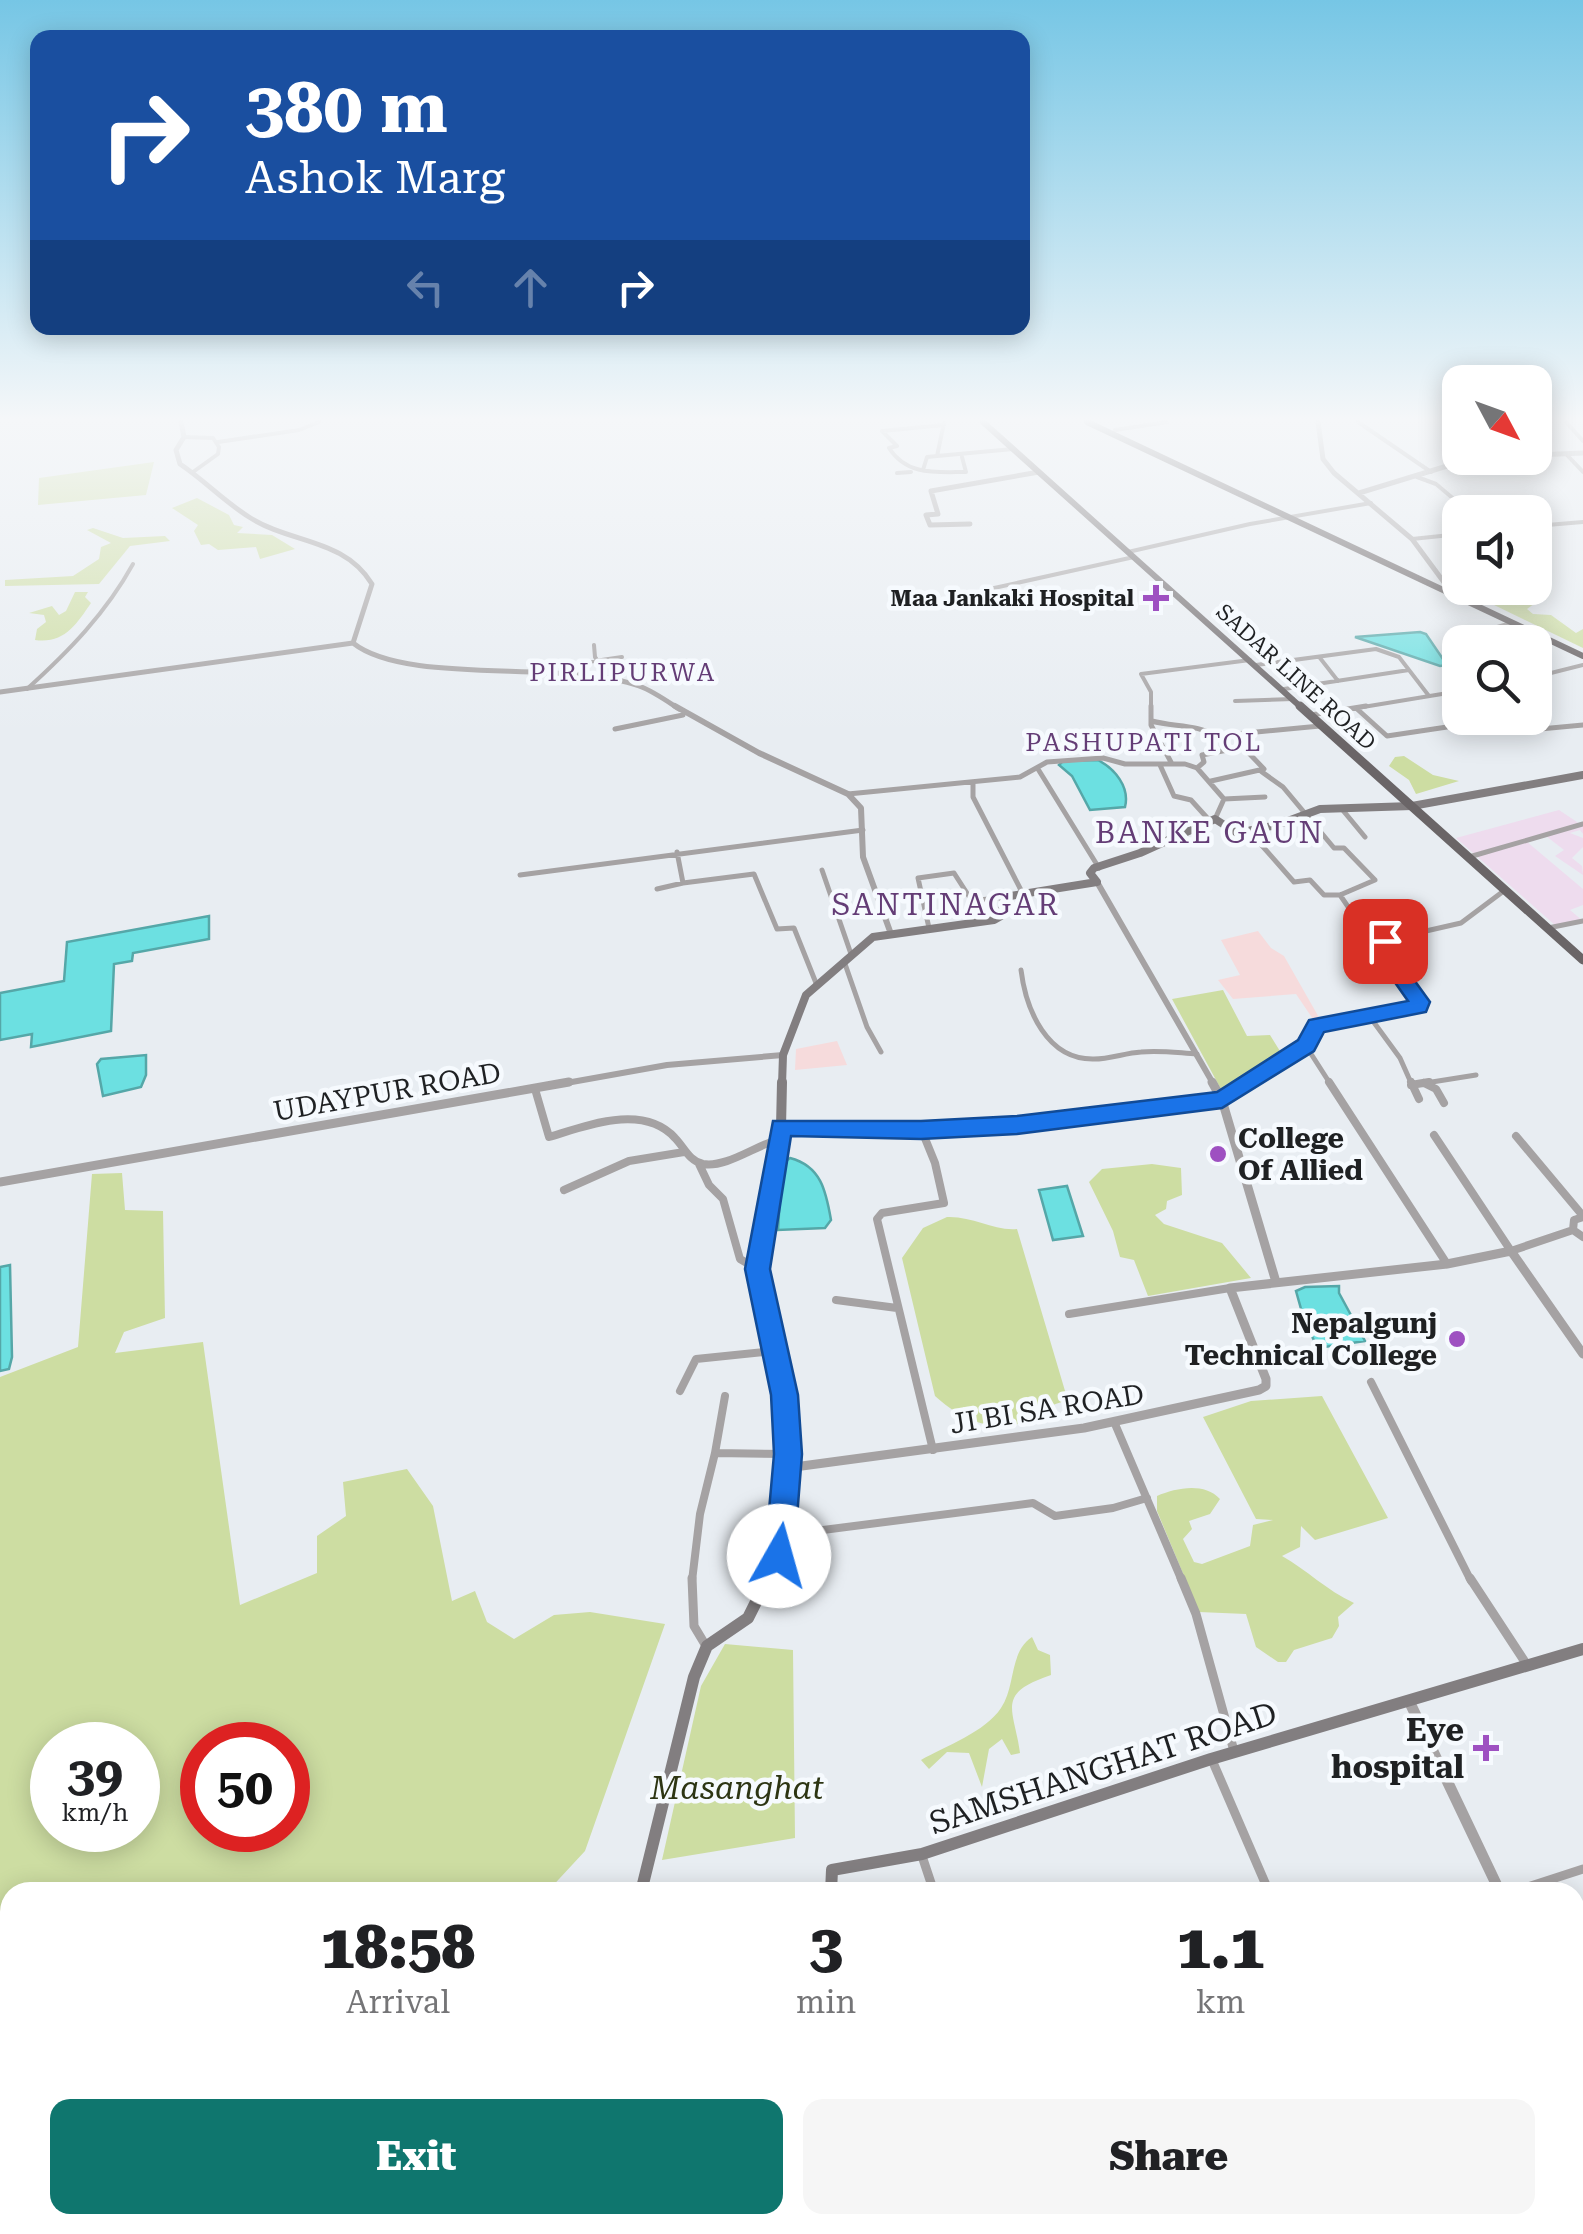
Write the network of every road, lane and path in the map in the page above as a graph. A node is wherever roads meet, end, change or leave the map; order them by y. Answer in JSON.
{"nodes":[{"id":1,"x":271,"y":526,"type":"edge"},
{"id":2,"x":1099,"y":526,"type":"edge"},
{"id":3,"x":1250,"y":526,"type":"edge"},
{"id":4,"x":1308,"y":526,"type":"edge"},
{"id":5,"x":1320,"y":526,"type":"edge"},
{"id":6,"x":1397,"y":526,"type":"edge"},
{"id":7,"x":1442,"y":536,"type":"edge"},
{"id":8,"x":1412,"y":539,"type":"junction"},
{"id":9,"x":1131,"y":555,"type":"junction"},
{"id":10,"x":132,"y":564,"type":"dead end"},
{"id":11,"x":1442,"y":580,"type":"edge"},
{"id":12,"x":1442,"y":583,"type":"edge"},
{"id":13,"x":985,"y":590,"type":"dead end"},
{"id":14,"x":1486,"y":605,"type":"edge"},
{"id":15,"x":1510,"y":622,"type":"junction"},
{"id":16,"x":1501,"y":625,"type":"edge"},
{"id":17,"x":353,"y":643,"type":"junction"},
{"id":18,"x":594,"y":644,"type":"dead end"},
{"id":19,"x":1583,"y":653,"type":"edge"},
{"id":20,"x":622,"y":657,"type":"dead end"},
{"id":21,"x":1320,"y":657,"type":"junction"},
{"id":22,"x":598,"y":661,"type":"junction"},
{"id":23,"x":588,"y":662,"type":"dead end"},
{"id":24,"x":1253,"y":663,"type":"junction"},
{"id":25,"x":1583,"y":665,"type":"edge"},
{"id":26,"x":1410,"y":670,"type":"junction"},
{"id":27,"x":1552,"y":673,"type":"edge"},
{"id":28,"x":600,"y":678,"type":"junction"},
{"id":29,"x":1338,"y":681,"type":"junction"},
{"id":30,"x":1284,"y":689,"type":"junction"},
{"id":31,"x":26,"y":690,"type":"junction"},
{"id":32,"x":0,"y":692,"type":"edge"},
{"id":33,"x":1442,"y":694,"type":"edge"},
{"id":34,"x":1429,"y":696,"type":"junction"},
{"id":35,"x":1294,"y":699,"type":"junction"},
{"id":36,"x":1235,"y":701,"type":"dead end"},
{"id":37,"x":1356,"y":708,"type":"junction"},
{"id":38,"x":684,"y":714,"type":"junction"},
{"id":39,"x":1310,"y":715,"type":"junction"},
{"id":40,"x":1152,"y":721,"type":"junction"},
{"id":41,"x":1583,"y":725,"type":"edge"},
{"id":42,"x":1321,"y":726,"type":"junction"},
{"id":43,"x":616,"y":728,"type":"dead end"},
{"id":44,"x":1172,"y":764,"type":"junction"},
{"id":45,"x":1160,"y":765,"type":"junction"},
{"id":46,"x":1197,"y":768,"type":"junction"},
{"id":47,"x":1038,"y":769,"type":"junction"},
{"id":48,"x":1262,"y":772,"type":"junction"},
{"id":49,"x":1583,"y":775,"type":"edge"},
{"id":50,"x":974,"y":782,"type":"junction"},
{"id":51,"x":1210,"y":782,"type":"junction"},
{"id":52,"x":848,"y":794,"type":"junction"},
{"id":53,"x":1265,"y":797,"type":"dead end"},
{"id":54,"x":1224,"y":800,"type":"junction"},
{"id":55,"x":1412,"y":806,"type":"junction"},
{"id":56,"x":1340,"y":807,"type":"junction"},
{"id":57,"x":1306,"y":812,"type":"junction"},
{"id":58,"x":1212,"y":820,"type":"junction"},
{"id":59,"x":1583,"y":824,"type":"edge"},
{"id":60,"x":863,"y":830,"type":"junction"},
{"id":61,"x":1249,"y":830,"type":"junction"},
{"id":62,"x":1366,"y":837,"type":"dead end"},
{"id":63,"x":677,"y":852,"type":"junction"},
{"id":64,"x":1469,"y":857,"type":"junction"},
{"id":65,"x":1099,"y":868,"type":"junction"},
{"id":66,"x":822,"y":870,"type":"dead end"},
{"id":67,"x":520,"y":875,"type":"dead end"},
{"id":68,"x":1096,"y":882,"type":"junction"},
{"id":69,"x":683,"y":884,"type":"junction"},
{"id":70,"x":657,"y":889,"type":"dead end"},
{"id":71,"x":1505,"y":890,"type":"junction"},
{"id":72,"x":1023,"y":894,"type":"junction"},
{"id":73,"x":1340,"y":894,"type":"junction"},
{"id":74,"x":1004,"y":897,"type":"junction"},
{"id":75,"x":1583,"y":922,"type":"edge"},
{"id":76,"x":929,"y":928,"type":"junction"},
{"id":77,"x":1548,"y":928,"type":"junction"},
{"id":78,"x":890,"y":934,"type":"junction"},
{"id":79,"x":1380,"y":947,"type":"junction"},
{"id":80,"x":847,"y":957,"type":"junction"},
{"id":81,"x":1583,"y":960,"type":"edge"},
{"id":82,"x":1022,"y":970,"type":"dead end"},
{"id":83,"x":816,"y":983,"type":"junction"},
{"id":84,"x":1370,"y":1016,"type":"junction"},
{"id":85,"x":1306,"y":1046,"type":"junction"},
{"id":86,"x":881,"y":1052,"type":"dead end"},
{"id":87,"x":1197,"y":1054,"type":"junction"},
{"id":88,"x":784,"y":1055,"type":"junction"},
{"id":89,"x":1476,"y":1075,"type":"dead end"},
{"id":90,"x":1422,"y":1082,"type":"junction"},
{"id":91,"x":1411,"y":1085,"type":"junction"},
{"id":92,"x":535,"y":1089,"type":"junction"},
{"id":93,"x":1419,"y":1099,"type":"dead end"},
{"id":94,"x":1222,"y":1100,"type":"junction"},
{"id":95,"x":1444,"y":1103,"type":"dead end"},
{"id":96,"x":781,"y":1127,"type":"junction"},
{"id":97,"x":921,"y":1130,"type":"junction"},
{"id":98,"x":1434,"y":1134,"type":"dead end"},
{"id":99,"x":1516,"y":1136,"type":"dead end"},
{"id":100,"x":777,"y":1140,"type":"junction"},
{"id":101,"x":684,"y":1152,"type":"junction"},
{"id":102,"x":699,"y":1163,"type":"junction"},
{"id":103,"x":0,"y":1182,"type":"edge"},
{"id":104,"x":564,"y":1190,"type":"dead end"},
{"id":105,"x":1583,"y":1216,"type":"edge"},
{"id":106,"x":1573,"y":1230,"type":"junction"},
{"id":107,"x":1583,"y":1237,"type":"edge"},
{"id":108,"x":1511,"y":1251,"type":"junction"},
{"id":109,"x":1447,"y":1264,"type":"junction"},
{"id":110,"x":757,"y":1269,"type":"junction"},
{"id":111,"x":1276,"y":1282,"type":"junction"},
{"id":112,"x":1230,"y":1288,"type":"junction"},
{"id":113,"x":836,"y":1300,"type":"dead end"},
{"id":114,"x":896,"y":1308,"type":"junction"},
{"id":115,"x":1068,"y":1314,"type":"dead end"},
{"id":116,"x":774,"y":1351,"type":"junction"},
{"id":117,"x":1583,"y":1354,"type":"edge"},
{"id":118,"x":1371,"y":1382,"type":"dead end"},
{"id":119,"x":680,"y":1391,"type":"dead end"},
{"id":120,"x":725,"y":1396,"type":"dead end"},
{"id":121,"x":1115,"y":1424,"type":"junction"},
{"id":122,"x":932,"y":1450,"type":"junction"},
{"id":123,"x":715,"y":1454,"type":"junction"},
{"id":124,"x":788,"y":1454,"type":"junction"},
{"id":125,"x":787,"y":1468,"type":"junction"},
{"id":126,"x":1147,"y":1498,"type":"junction"},
{"id":127,"x":784,"y":1535,"type":"junction"},
{"id":128,"x":706,"y":1646,"type":"junction"},
{"id":129,"x":1583,"y":1648,"type":"edge"},
{"id":130,"x":1528,"y":1667,"type":"junction"},
{"id":131,"x":1410,"y":1703,"type":"junction"},
{"id":132,"x":1235,"y":1754,"type":"junction"},
{"id":133,"x":1212,"y":1759,"type":"junction"},
{"id":134,"x":922,"y":1854,"type":"junction"},
{"id":135,"x":1582,"y":1872,"type":"edge"},
{"id":136,"x":643,"y":1882,"type":"edge"},
{"id":137,"x":831,"y":1882,"type":"edge"},
{"id":138,"x":931,"y":1882,"type":"edge"},
{"id":139,"x":1265,"y":1882,"type":"edge"},
{"id":140,"x":1495,"y":1882,"type":"edge"},
{"id":141,"x":1547,"y":1882,"type":"edge"}],
"edges":[{"from":1,"to":17,"type":"street"},
{"from":2,"to":9,"type":"main road","name":"SADAR LINE ROAD"},
{"from":3,"to":9,"type":"street"},
{"from":4,"to":15,"type":"highway"},
{"from":5,"to":12,"type":"highway"},
{"from":6,"to":8,"type":"street"},
{"from":7,"to":8,"type":"street"},
{"from":8,"to":11,"type":"street"},
{"from":9,"to":13,"type":"street"},
{"from":9,"to":24,"type":"main road","name":"SADAR LINE ROAD"},
{"from":10,"to":31,"type":"street"},
{"from":14,"to":19,"type":"highway"},
{"from":15,"to":16,"type":"street"},
{"from":15,"to":19,"type":"highway"},
{"from":17,"to":28,"type":"street"},
{"from":17,"to":31,"type":"street"},
{"from":18,"to":22,"type":"street"},
{"from":20,"to":22,"type":"street"},
{"from":21,"to":24,"type":"street"},
{"from":21,"to":26,"type":"street"},
{"from":21,"to":29,"type":"street"},
{"from":22,"to":23,"type":"street"},
{"from":22,"to":28,"type":"street"},
{"from":24,"to":30,"type":"main road","name":"SADAR LINE ROAD"},
{"from":24,"to":40,"type":"street"},
{"from":25,"to":27,"type":"street"},
{"from":26,"to":29,"type":"street"},
{"from":26,"to":34,"type":"street"},
{"from":28,"to":38,"type":"street"},
{"from":29,"to":30,"type":"street"},
{"from":30,"to":35,"type":"main road","name":"SADAR LINE ROAD"},
{"from":31,"to":32,"type":"street"},
{"from":33,"to":34,"type":"street"},
{"from":34,"to":37,"type":"street"},
{"from":35,"to":36,"type":"street"},
{"from":35,"to":39,"type":"main road","name":"SADAR LINE ROAD"},
{"from":37,"to":39,"type":"street"},
{"from":37,"to":41,"type":"street"},
{"from":38,"to":43,"type":"street"},
{"from":38,"to":52,"type":"street"},
{"from":39,"to":42,"type":"main road","name":"SADAR LINE ROAD"},
{"from":40,"to":42,"type":"street"},
{"from":40,"to":44,"type":"street"},
{"from":42,"to":55,"type":"main road","name":"SADAR LINE ROAD"},
{"from":44,"to":45,"type":"street"},
{"from":44,"to":46,"type":"street"},
{"from":45,"to":47,"type":"street"},
{"from":45,"to":58,"type":"street"},
{"from":46,"to":48,"type":"street"},
{"from":46,"to":51,"type":"street"},
{"from":47,"to":50,"type":"street"},
{"from":47,"to":65,"type":"street"},
{"from":48,"to":51,"type":"street"},
{"from":48,"to":57,"type":"street"},
{"from":49,"to":55,"type":"main road"},
{"from":50,"to":52,"type":"street"},
{"from":50,"to":72,"type":"street"},
{"from":51,"to":54,"type":"street"},
{"from":52,"to":60,"type":"street"},
{"from":53,"to":54,"type":"street"},
{"from":54,"to":58,"type":"street"},
{"from":55,"to":56,"type":"main road"},
{"from":55,"to":64,"type":"main road","name":"SADAR LINE ROAD"},
{"from":56,"to":57,"type":"main road"},
{"from":56,"to":62,"type":"street"},
{"from":57,"to":61,"type":"main road"},
{"from":57,"to":73,"type":"street"},
{"from":58,"to":61,"type":"main road"},
{"from":58,"to":65,"type":"main road"},
{"from":59,"to":64,"type":"street"},
{"from":60,"to":63,"type":"street"},
{"from":60,"to":78,"type":"street"},
{"from":61,"to":73,"type":"street"},
{"from":63,"to":67,"type":"street"},
{"from":63,"to":69,"type":"street"},
{"from":64,"to":71,"type":"main road","name":"SADAR LINE ROAD"},
{"from":65,"to":68,"type":"main road"},
{"from":66,"to":80,"type":"street"},
{"from":68,"to":72,"type":"main road"},
{"from":68,"to":87,"type":"street"},
{"from":69,"to":70,"type":"street"},
{"from":69,"to":83,"type":"street"},
{"from":71,"to":77,"type":"main road","name":"SADAR LINE ROAD"},
{"from":71,"to":79,"type":"street"},
{"from":72,"to":74,"type":"main road"},
{"from":73,"to":79,"type":"street"},
{"from":74,"to":76,"type":"main road"},
{"from":74,"to":76,"type":"street"},
{"from":75,"to":77,"type":"street"},
{"from":76,"to":78,"type":"main road"},
{"from":77,"to":81,"type":"main road","name":"SADAR LINE ROAD"},
{"from":78,"to":80,"type":"main road"},
{"from":79,"to":84,"type":"street"},
{"from":80,"to":83,"type":"main road"},
{"from":80,"to":86,"type":"street"},
{"from":82,"to":87,"type":"street"},
{"from":83,"to":88,"type":"main road"},
{"from":84,"to":85,"type":"street"},
{"from":84,"to":91,"type":"street"},
{"from":85,"to":94,"type":"street"},
{"from":85,"to":109,"type":"street"},
{"from":87,"to":94,"type":"street"},
{"from":88,"to":92,"type":"street","name":"UDAYPUR ROAD"},
{"from":88,"to":96,"type":"main road"},
{"from":89,"to":90,"type":"street"},
{"from":90,"to":91,"type":"street"},
{"from":90,"to":95,"type":"street"},
{"from":91,"to":93,"type":"street"},
{"from":92,"to":101,"type":"street"},
{"from":92,"to":103,"type":"street","name":"UDAYPUR ROAD"},
{"from":94,"to":97,"type":"street"},
{"from":94,"to":111,"type":"street"},
{"from":96,"to":97,"type":"street"},
{"from":96,"to":100,"type":"main road"},
{"from":97,"to":114,"type":"street"},
{"from":98,"to":108,"type":"street"},
{"from":99,"to":105,"type":"street"},
{"from":100,"to":102,"type":"street"},
{"from":100,"to":110,"type":"main road"},
{"from":101,"to":102,"type":"street"},
{"from":101,"to":104,"type":"street"},
{"from":102,"to":110,"type":"street"},
{"from":105,"to":106,"type":"street"},
{"from":106,"to":107,"type":"street"},
{"from":106,"to":108,"type":"street"},
{"from":108,"to":109,"type":"street"},
{"from":108,"to":117,"type":"street"},
{"from":109,"to":111,"type":"street"},
{"from":110,"to":116,"type":"main road"},
{"from":111,"to":112,"type":"street"},
{"from":112,"to":115,"type":"street"},
{"from":112,"to":121,"type":"street","name":"JI BI SA ROAD"},
{"from":113,"to":114,"type":"street"},
{"from":114,"to":122,"type":"street"},
{"from":116,"to":119,"type":"street"},
{"from":116,"to":124,"type":"main road"},
{"from":118,"to":130,"type":"street"},
{"from":120,"to":123,"type":"street"},
{"from":121,"to":122,"type":"street","name":"JI BI SA ROAD"},
{"from":121,"to":126,"type":"street"},
{"from":122,"to":125,"type":"street","name":"JI BI SA ROAD"},
{"from":123,"to":124,"type":"street"},
{"from":123,"to":128,"type":"street"},
{"from":124,"to":125,"type":"main road"},
{"from":125,"to":127,"type":"main road"},
{"from":126,"to":127,"type":"street"},
{"from":126,"to":132,"type":"street"},
{"from":127,"to":128,"type":"main road"},
{"from":128,"to":136,"type":"main road"},
{"from":129,"to":130,"type":"main road"},
{"from":130,"to":131,"type":"main road"},
{"from":131,"to":132,"type":"main road","name":"SAMSHANGHAT ROAD"},
{"from":131,"to":140,"type":"street"},
{"from":132,"to":133,"type":"main road","name":"SAMSHANGHAT ROAD"},
{"from":133,"to":134,"type":"main road","name":"SAMSHANGHAT ROAD"},
{"from":133,"to":139,"type":"street"},
{"from":134,"to":137,"type":"main road","name":"SAMSHANGHAT ROAD"},
{"from":134,"to":138,"type":"street"},
{"from":135,"to":141,"type":"street"}]}
